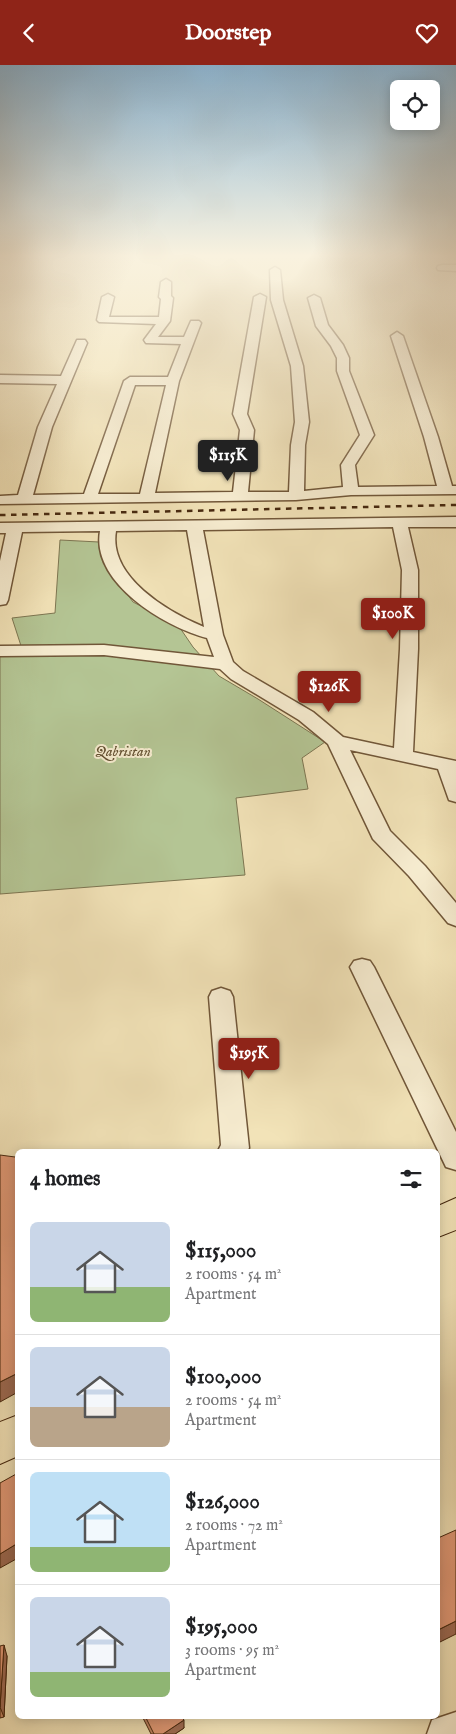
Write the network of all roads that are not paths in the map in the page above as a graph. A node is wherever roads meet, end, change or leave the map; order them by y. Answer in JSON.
{"nodes":[{"id":1,"x":155,"y":333,"type":"edge"},
{"id":2,"x":191,"y":333,"type":"edge"},
{"id":3,"x":254,"y":333,"type":"edge"},
{"id":4,"x":287,"y":333,"type":"edge"},
{"id":5,"x":327,"y":333,"type":"edge"},
{"id":6,"x":397,"y":336,"type":"dead end"},
{"id":7,"x":188,"y":341,"type":"junction"},
{"id":8,"x":81,"y":343,"type":"dead end"},
{"id":9,"x":0,"y":379,"type":"edge"},
{"id":10,"x":65,"y":380,"type":"junction"},
{"id":11,"x":173,"y":381,"type":"junction"},
{"id":12,"x":451,"y":490,"type":"edge"},
{"id":13,"x":351,"y":491,"type":"junction"},
{"id":14,"x":296,"y":496,"type":"junction"},
{"id":15,"x":240,"y":497,"type":"junction"},
{"id":16,"x":24,"y":499,"type":"junction"},
{"id":17,"x":146,"y":499,"type":"junction"},
{"id":18,"x":0,"y":500,"type":"edge"},
{"id":19,"x":89,"y":500,"type":"junction"},
{"id":20,"x":399,"y":522,"type":"junction"},
{"id":21,"x":456,"y":522,"type":"edge"},
{"id":22,"x":194,"y":525,"type":"junction"},
{"id":23,"x":109,"y":526,"type":"junction"},
{"id":24,"x":8,"y":528,"type":"edge"},
{"id":25,"x":0,"y":599,"type":"edge"},
{"id":26,"x":214,"y":635,"type":"junction"},
{"id":27,"x":0,"y":651,"type":"edge"},
{"id":28,"x":225,"y":664,"type":"junction"},
{"id":29,"x":336,"y":741,"type":"junction"},
{"id":30,"x":403,"y":755,"type":"junction"},
{"id":31,"x":452,"y":766,"type":"edge"},
{"id":32,"x":456,"y":796,"type":"edge"},
{"id":33,"x":456,"y":918,"type":"edge"},
{"id":34,"x":362,"y":967,"type":"dead end"},
{"id":35,"x":221,"y":997,"type":"dead end"},
{"id":36,"x":234,"y":1149,"type":"edge"},
{"id":37,"x":456,"y":1159,"type":"edge"},
{"id":38,"x":456,"y":1213,"type":"edge"},
{"id":39,"x":440,"y":1221,"type":"edge"},
{"id":40,"x":15,"y":1436,"type":"edge"},
{"id":41,"x":0,"y":1444,"type":"edge"},
{"id":42,"x":456,"y":1731,"type":"edge"},
{"id":43,"x":446,"y":1734,"type":"edge"}],
"edges":[{"from":1,"to":7,"type":"street"},
{"from":2,"to":7,"type":"street"},
{"from":3,"to":15,"type":"street"},
{"from":4,"to":14,"type":"street"},
{"from":5,"to":13,"type":"street"},
{"from":6,"to":12,"type":"street"},
{"from":7,"to":11,"type":"street"},
{"from":8,"to":10,"type":"street"},
{"from":9,"to":10,"type":"street"},
{"from":10,"to":16,"type":"street"},
{"from":11,"to":17,"type":"street"},
{"from":11,"to":19,"type":"street"},
{"from":12,"to":13,"type":"street"},
{"from":13,"to":14,"type":"street"},
{"from":14,"to":15,"type":"street"},
{"from":15,"to":17,"type":"street"},
{"from":16,"to":18,"type":"street"},
{"from":16,"to":19,"type":"street"},
{"from":17,"to":19,"type":"street"},
{"from":20,"to":21,"type":"street"},
{"from":20,"to":22,"type":"street"},
{"from":20,"to":30,"type":"street"},
{"from":22,"to":23,"type":"street"},
{"from":22,"to":26,"type":"street"},
{"from":23,"to":24,"type":"street"},
{"from":23,"to":26,"type":"street"},
{"from":24,"to":25,"type":"street"},
{"from":26,"to":28,"type":"street"},
{"from":27,"to":28,"type":"street"},
{"from":28,"to":29,"type":"street"},
{"from":29,"to":30,"type":"street"},
{"from":29,"to":33,"type":"street"},
{"from":30,"to":31,"type":"street"},
{"from":31,"to":32,"type":"street"},
{"from":34,"to":37,"type":"street"},
{"from":35,"to":36,"type":"street"},
{"from":38,"to":39,"type":"highway"},
{"from":40,"to":41,"type":"highway"},
{"from":42,"to":43,"type":"street"}]}
